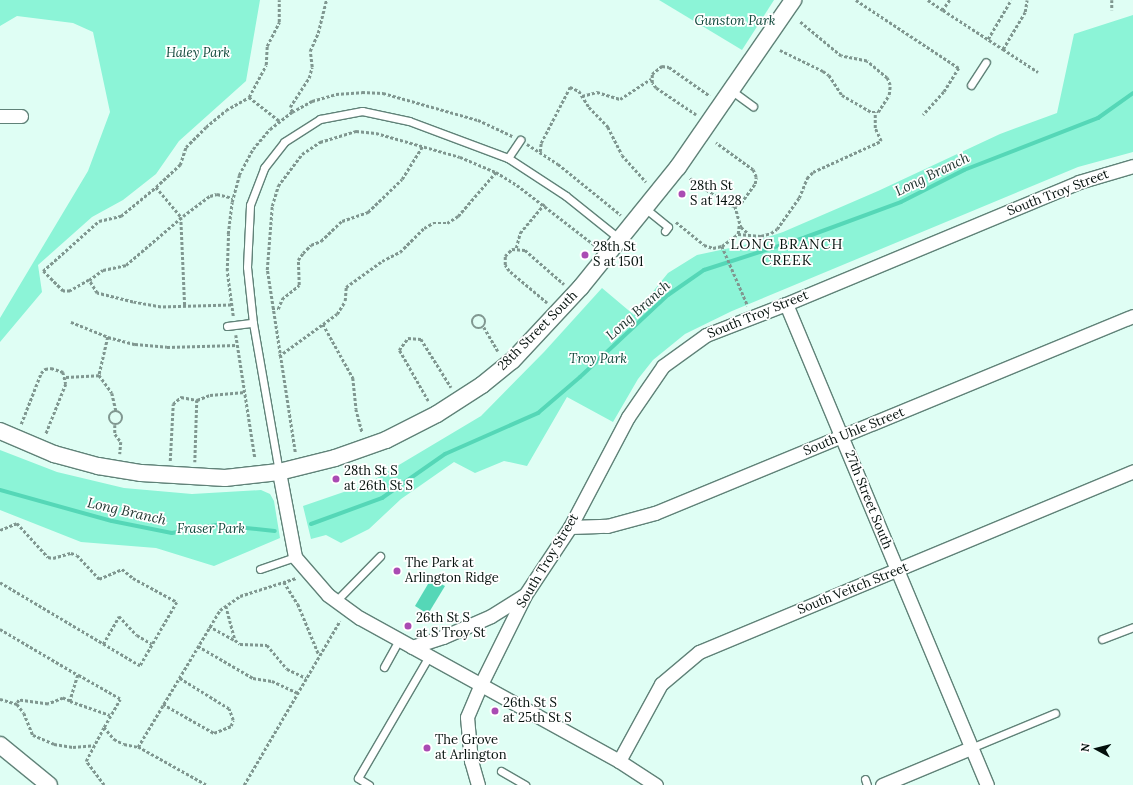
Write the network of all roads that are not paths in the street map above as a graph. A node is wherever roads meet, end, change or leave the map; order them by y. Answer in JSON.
{"nodes":[{"id":1,"x":793,"y":0,"type":"edge"},
{"id":2,"x":986,"y":62,"type":"dead end"},
{"id":3,"x":971,"y":85,"type":"dead end"},
{"id":4,"x":732,"y":91,"type":"junction"},
{"id":5,"x":753,"y":106,"type":"dead end"},
{"id":6,"x":0,"y":116,"type":"edge"},
{"id":7,"x":21,"y":116,"type":"dead end"},
{"id":8,"x":520,"y":140,"type":"road end"},
{"id":9,"x":508,"y":158,"type":"junction"},
{"id":10,"x":1133,"y":166,"type":"edge"},
{"id":11,"x":646,"y":209,"type":"junction"},
{"id":12,"x":665,"y":231,"type":"dead end"},
{"id":13,"x":621,"y":240,"type":"junction"},
{"id":14,"x":786,"y":304,"type":"junction"},
{"id":15,"x":1133,"y":316,"type":"edge"},
{"id":16,"x":253,"y":323,"type":"junction"},
{"id":17,"x":231,"y":326,"type":"road end"},
{"id":18,"x":0,"y":432,"type":"edge"},
{"id":19,"x":842,"y":437,"type":"junction"},
{"id":20,"x":1133,"y":471,"type":"edge"},
{"id":21,"x":279,"y":472,"type":"junction"},
{"id":22,"x":570,"y":527,"type":"junction"},
{"id":23,"x":380,"y":556,"type":"dead end"},
{"id":24,"x":295,"y":557,"type":"junction"},
{"id":25,"x":260,"y":569,"type":"dead end"},
{"id":26,"x":896,"y":572,"type":"junction"},
{"id":27,"x":525,"y":595,"type":"junction"},
{"id":28,"x":336,"y":601,"type":"junction"},
{"id":29,"x":1133,"y":627,"type":"edge"},
{"id":30,"x":1102,"y":639,"type":"dead end"},
{"id":31,"x":399,"y":640,"type":"junction"},
{"id":32,"x":412,"y":647,"type":"junction"},
{"id":33,"x":429,"y":656,"type":"junction"},
{"id":34,"x":384,"y":667,"type":"dead end"},
{"id":35,"x":481,"y":684,"type":"junction"},
{"id":36,"x":1055,"y":714,"type":"dead end"},
{"id":37,"x":0,"y":745,"type":"edge"},
{"id":38,"x":971,"y":748,"type":"junction"},
{"id":39,"x":619,"y":761,"type":"junction"},
{"id":40,"x":501,"y":771,"type":"dead end"},
{"id":41,"x":50,"y":785,"type":"edge"},
{"id":42,"x":369,"y":785,"type":"edge"},
{"id":43,"x":478,"y":785,"type":"edge"},
{"id":44,"x":525,"y":785,"type":"edge"},
{"id":45,"x":656,"y":785,"type":"edge"},
{"id":46,"x":882,"y":785,"type":"edge"},
{"id":47,"x":987,"y":785,"type":"edge"}],
"edges":[{"from":1,"to":4,"type":"street","name":"28th Street South"},
{"from":2,"to":3,"type":"lane"},
{"from":4,"to":5,"type":"lane"},
{"from":4,"to":11,"type":"street","name":"28th Street South"},
{"from":6,"to":7,"type":"street"},
{"from":8,"to":9,"type":"lane"},
{"from":9,"to":13,"type":"lane"},
{"from":9,"to":16,"type":"lane"},
{"from":10,"to":14,"type":"street","name":"South Troy Street"},
{"from":11,"to":12,"type":"lane"},
{"from":11,"to":13,"type":"street","name":"28th Street South"},
{"from":13,"to":21,"type":"street","name":"28th Street South"},
{"from":14,"to":19,"type":"street","name":"27th Street South"},
{"from":14,"to":22,"type":"street","name":"South Troy Street"},
{"from":15,"to":19,"type":"street","name":"South Uhle Street"},
{"from":16,"to":17,"type":"lane"},
{"from":16,"to":21,"type":"lane"},
{"from":18,"to":21,"type":"street","name":"28th Street South"},
{"from":19,"to":22,"type":"street","name":"South Uhle Street"},
{"from":19,"to":26,"type":"street","name":"27th Street South"},
{"from":20,"to":26,"type":"street","name":"South Veitch Street"},
{"from":21,"to":24,"type":"street"},
{"from":22,"to":27,"type":"street","name":"South Troy Street"},
{"from":23,"to":28,"type":"lane"},
{"from":24,"to":25,"type":"lane"},
{"from":24,"to":28,"type":"street"},
{"from":26,"to":38,"type":"street","name":"27th Street South"},
{"from":26,"to":39,"type":"street","name":"South Veitch Street"},
{"from":27,"to":32,"type":"street"},
{"from":27,"to":35,"type":"street","name":"South Troy Street"},
{"from":28,"to":31,"type":"street"},
{"from":29,"to":30,"type":"lane"},
{"from":31,"to":32,"type":"street"},
{"from":31,"to":34,"type":"lane"},
{"from":32,"to":33,"type":"street"},
{"from":33,"to":35,"type":"street"},
{"from":33,"to":42,"type":"lane"},
{"from":35,"to":39,"type":"street"},
{"from":35,"to":43,"type":"street","name":"South Troy Street"},
{"from":36,"to":38,"type":"lane"},
{"from":37,"to":41,"type":"street"},
{"from":38,"to":46,"type":"street"},
{"from":38,"to":47,"type":"street","name":"27th Street South"},
{"from":39,"to":45,"type":"street"},
{"from":40,"to":44,"type":"lane"}]}
